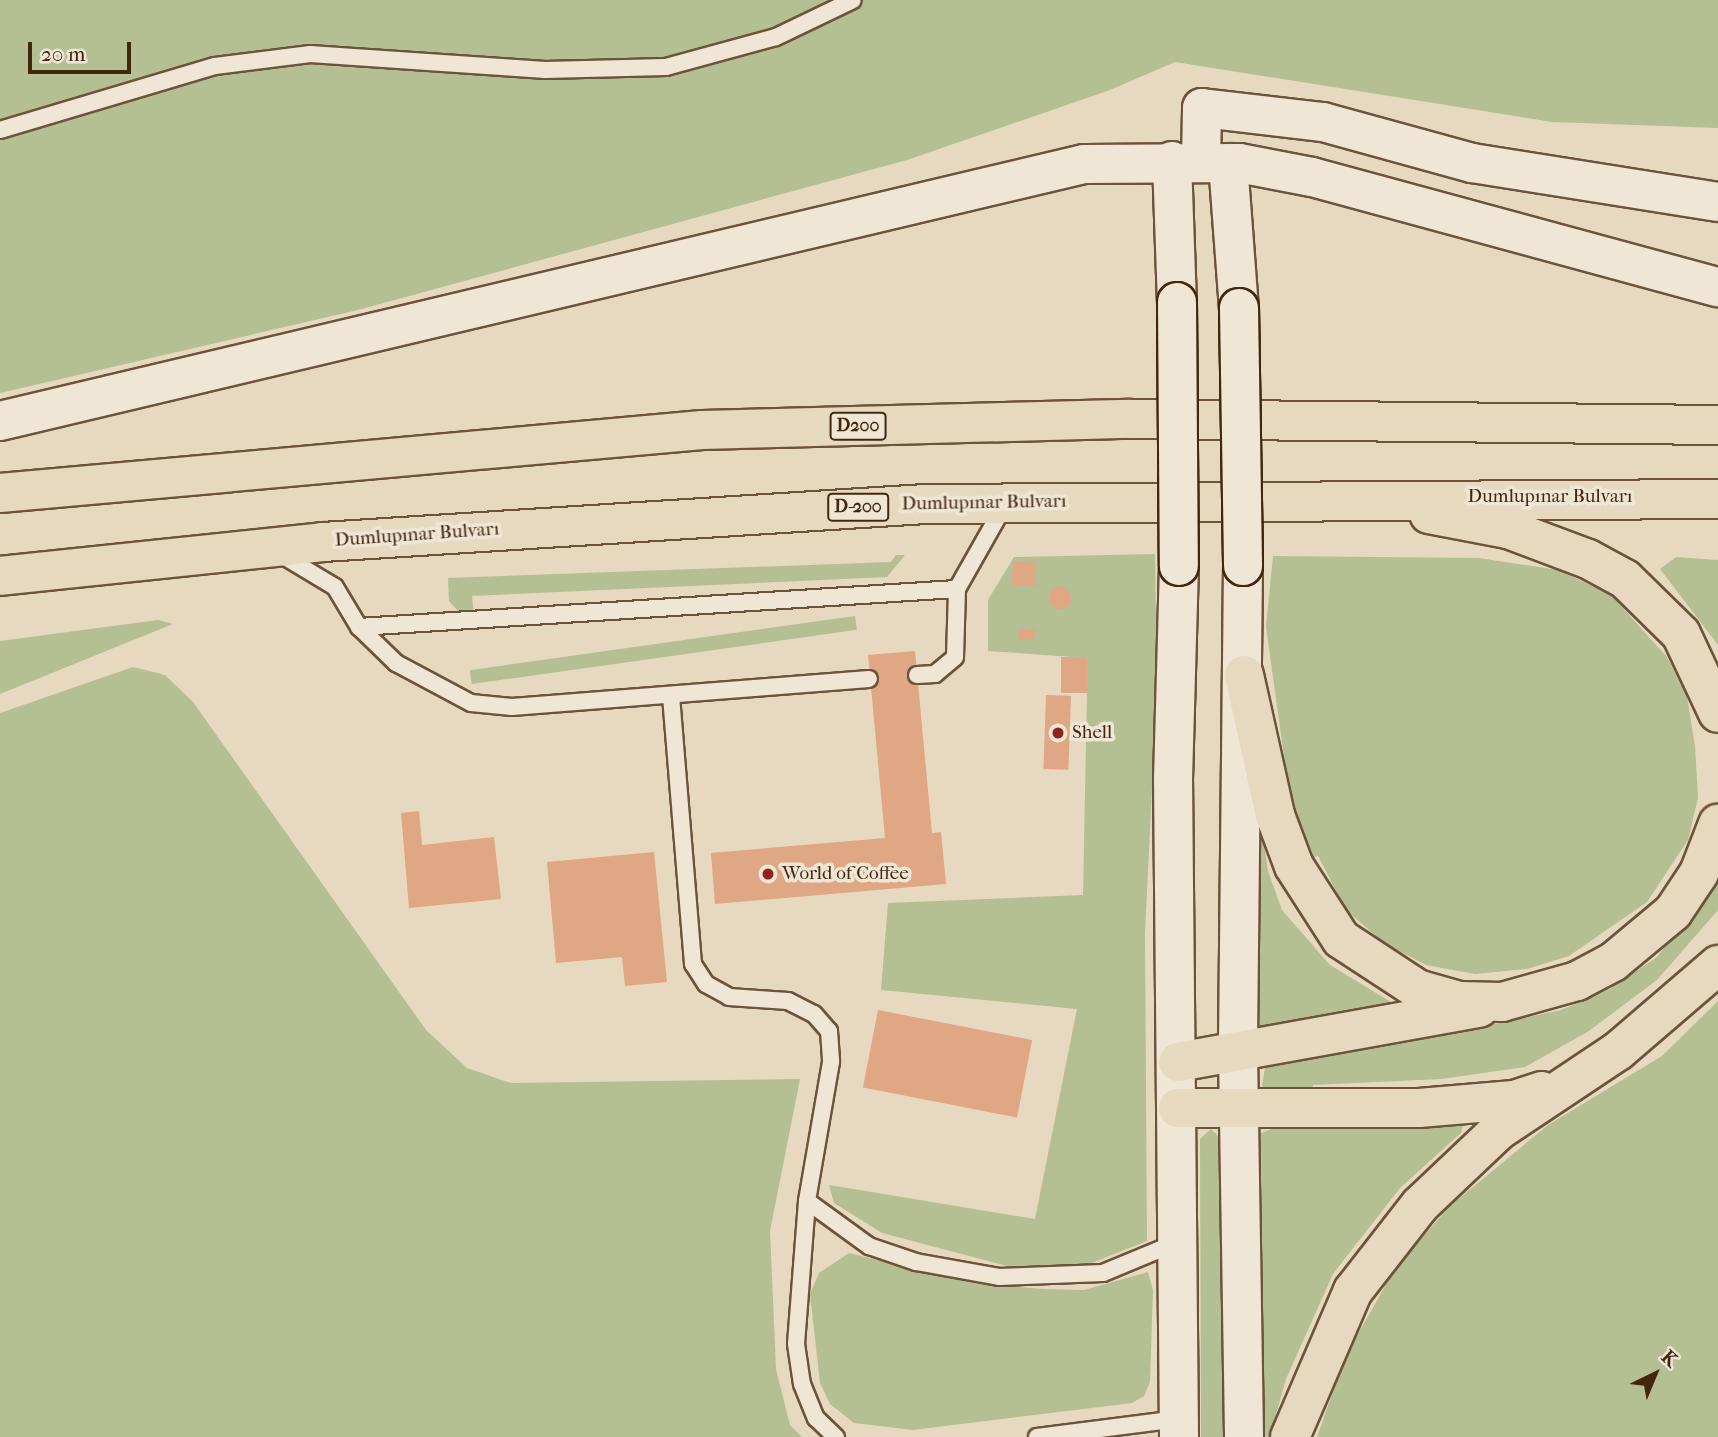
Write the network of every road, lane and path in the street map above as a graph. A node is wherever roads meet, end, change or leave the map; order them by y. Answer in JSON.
{"nodes":[{"id":1,"x":853,"y":0,"type":"edge"},
{"id":2,"x":0,"y":130,"type":"edge"},
{"id":3,"x":1200,"y":162,"type":"junction"},
{"id":4,"x":1718,"y":202,"type":"edge"},
{"id":5,"x":1718,"y":287,"type":"edge"},
{"id":6,"x":0,"y":421,"type":"edge"},
{"id":7,"x":1718,"y":425,"type":"edge"},
{"id":8,"x":0,"y":493,"type":"edge"},
{"id":9,"x":1341,"y":498,"type":"junction"},
{"id":10,"x":1718,"y":499,"type":"edge"},
{"id":11,"x":1006,"y":502,"type":"junction"},
{"id":12,"x":268,"y":547,"type":"junction"},
{"id":13,"x":0,"y":576,"type":"edge"},
{"id":14,"x":957,"y":589,"type":"junction"},
{"id":15,"x":359,"y":627,"type":"junction"},
{"id":16,"x":917,"y":675,"type":"dead end"},
{"id":17,"x":1244,"y":675,"type":"junction"},
{"id":18,"x":869,"y":680,"type":"dead end"},
{"id":19,"x":671,"y":696,"type":"junction"},
{"id":20,"x":1718,"y":713,"type":"edge"},
{"id":21,"x":1718,"y":824,"type":"edge"},
{"id":22,"x":1718,"y":965,"type":"edge"},
{"id":23,"x":1502,"y":1002,"type":"junction"},
{"id":24,"x":1238,"y":1053,"type":"junction"},
{"id":25,"x":1178,"y":1062,"type":"junction"},
{"id":26,"x":1569,"y":1081,"type":"junction"},
{"id":27,"x":1178,"y":1108,"type":"junction"},
{"id":28,"x":1238,"y":1109,"type":"junction"},
{"id":29,"x":807,"y":1201,"type":"junction"},
{"id":30,"x":1180,"y":1240,"type":"junction"},
{"id":31,"x":1179,"y":1428,"type":"edge"},
{"id":32,"x":836,"y":1437,"type":"edge"},
{"id":33,"x":1037,"y":1437,"type":"edge"},
{"id":34,"x":1244,"y":1437,"type":"edge"},
{"id":35,"x":1290,"y":1437,"type":"edge"}],
"edges":[{"from":1,"to":2,"type":"lane"},
{"from":3,"to":4,"type":"main road"},
{"from":3,"to":5,"type":"main road"},
{"from":3,"to":6,"type":"main road"},
{"from":3,"to":17,"type":"main road","bridge":true},
{"from":3,"to":25,"type":"main road","bridge":true},
{"from":7,"to":8,"type":"highway","number":"D200"},
{"from":9,"to":10,"type":"highway","name":"Dumlupınar Bulvarı","number":"D-200"},
{"from":9,"to":11,"type":"highway","name":"Dumlupınar Bulvarı","number":"D-200"},
{"from":9,"to":20,"type":"highway"},
{"from":11,"to":12,"type":"highway","name":"Dumlupınar Bulvarı","number":"D-200"},
{"from":11,"to":14,"type":"lane"},
{"from":12,"to":13,"type":"highway","name":"Dumlupınar Bulvarı","number":"D-200"},
{"from":12,"to":15,"type":"lane"},
{"from":14,"to":15,"type":"lane"},
{"from":14,"to":16,"type":"lane"},
{"from":15,"to":19,"type":"lane"},
{"from":17,"to":23,"type":"highway"},
{"from":17,"to":24,"type":"main road"},
{"from":18,"to":19,"type":"lane"},
{"from":19,"to":29,"type":"lane"},
{"from":21,"to":23,"type":"highway"},
{"from":22,"to":26,"type":"highway"},
{"from":23,"to":24,"type":"highway"},
{"from":24,"to":25,"type":"highway"},
{"from":24,"to":28,"type":"main road"},
{"from":25,"to":27,"type":"main road"},
{"from":26,"to":28,"type":"highway"},
{"from":26,"to":35,"type":"highway"},
{"from":27,"to":28,"type":"highway"},
{"from":27,"to":30,"type":"main road"},
{"from":28,"to":34,"type":"main road"},
{"from":29,"to":30,"type":"lane"},
{"from":29,"to":32,"type":"lane"},
{"from":30,"to":31,"type":"main road"},
{"from":31,"to":33,"type":"lane"}]}
